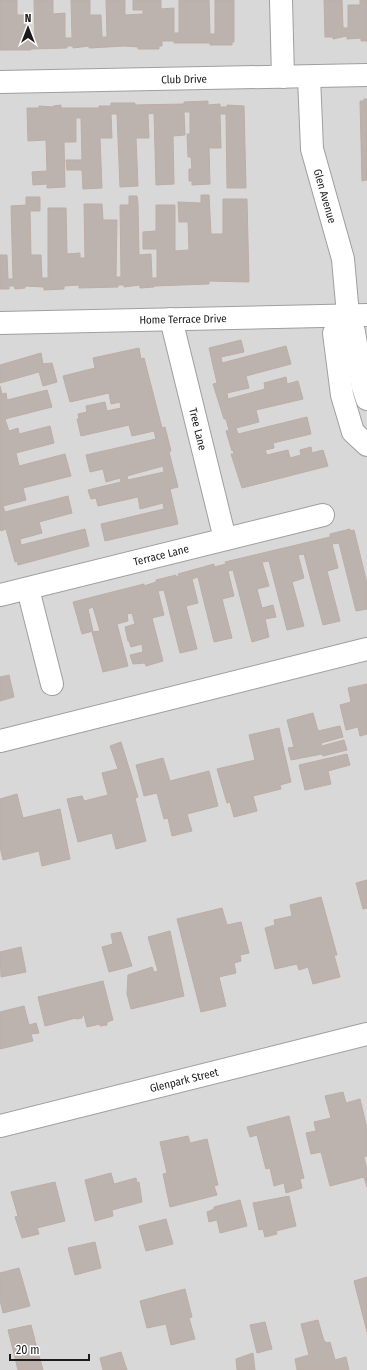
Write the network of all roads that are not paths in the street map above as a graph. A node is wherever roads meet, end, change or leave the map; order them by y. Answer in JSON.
{"nodes":[{"id":1,"x":281,"y":0,"type":"edge"},
{"id":2,"x":367,"y":75,"type":"edge"},
{"id":3,"x":283,"y":77,"type":"junction"},
{"id":4,"x":309,"y":77,"type":"junction"},
{"id":5,"x":0,"y":82,"type":"edge"},
{"id":6,"x":358,"y":315,"type":"edge"},
{"id":7,"x":171,"y":319,"type":"junction"},
{"id":8,"x":0,"y":323,"type":"edge"},
{"id":9,"x":360,"y":372,"type":"junction"},
{"id":10,"x":339,"y":377,"type":"junction"},
{"id":11,"x":367,"y":399,"type":"edge"},
{"id":12,"x":367,"y":445,"type":"edge"},
{"id":13,"x":323,"y":515,"type":"dead end"},
{"id":14,"x":225,"y":539,"type":"junction"},
{"id":15,"x":28,"y":589,"type":"junction"},
{"id":16,"x":0,"y":595,"type":"edge"},
{"id":17,"x":367,"y":649,"type":"edge"},
{"id":18,"x":52,"y":684,"type":"dead end"},
{"id":19,"x":0,"y":741,"type":"edge"},
{"id":20,"x":367,"y":1034,"type":"edge"},
{"id":21,"x":0,"y":1126,"type":"edge"}],
"edges":[{"from":1,"to":3,"type":"street"},
{"from":2,"to":4,"type":"street","name":"Club Drive"},
{"from":3,"to":4,"type":"street","name":"Club Drive"},
{"from":3,"to":5,"type":"street","name":"Club Drive"},
{"from":4,"to":6,"type":"street","name":"Glen Avenue"},
{"from":6,"to":7,"type":"street","name":"Home Terrace Drive"},
{"from":6,"to":9,"type":"street","name":"Glen Avenue"},
{"from":6,"to":10,"type":"street"},
{"from":7,"to":8,"type":"street","name":"Home Terrace Drive"},
{"from":7,"to":14,"type":"street","name":"Tree Lane"},
{"from":9,"to":10,"type":"street"},
{"from":9,"to":11,"type":"street","name":"Glen Avenue"},
{"from":10,"to":12,"type":"street"},
{"from":13,"to":14,"type":"street","name":"Terrace Lane"},
{"from":14,"to":15,"type":"street","name":"Terrace Lane"},
{"from":15,"to":16,"type":"street","name":"Terrace Lane"},
{"from":15,"to":18,"type":"street"},
{"from":17,"to":19,"type":"street"},
{"from":20,"to":21,"type":"street","name":"Glenpark Street"}]}
